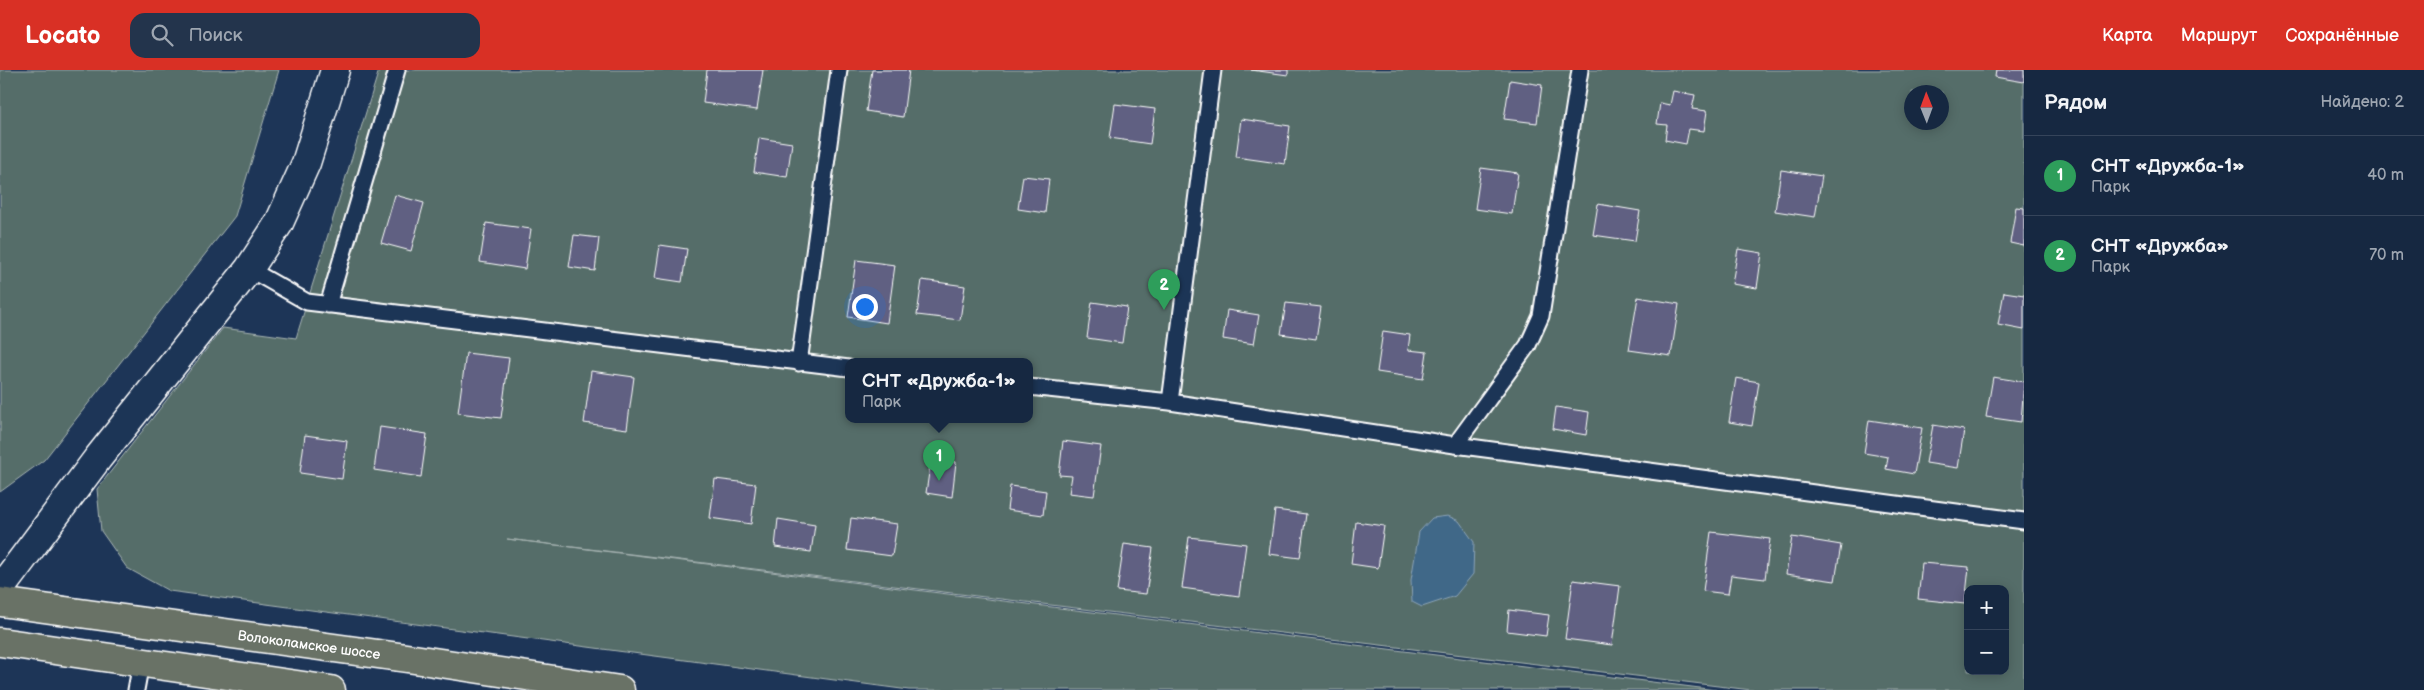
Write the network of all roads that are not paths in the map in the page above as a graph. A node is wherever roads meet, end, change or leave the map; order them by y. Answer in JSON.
{"nodes":[{"id":1,"x":335,"y":70,"type":"edge"},
{"id":2,"x":397,"y":70,"type":"edge"},
{"id":3,"x":839,"y":70,"type":"edge"},
{"id":4,"x":1213,"y":70,"type":"edge"},
{"id":5,"x":1580,"y":70,"type":"edge"},
{"id":6,"x":249,"y":269,"type":"junction"},
{"id":7,"x":328,"y":305,"type":"junction"},
{"id":8,"x":799,"y":363,"type":"junction"},
{"id":9,"x":845,"y":368,"type":"edge"},
{"id":10,"x":1033,"y":387,"type":"edge"},
{"id":11,"x":1170,"y":402,"type":"junction"},
{"id":12,"x":1455,"y":445,"type":"junction"},
{"id":13,"x":2024,"y":521,"type":"edge"},
{"id":14,"x":0,"y":589,"type":"edge"},
{"id":15,"x":0,"y":602,"type":"edge"},
{"id":16,"x":0,"y":642,"type":"edge"},
{"id":17,"x":141,"y":663,"type":"junction"},
{"id":18,"x":136,"y":690,"type":"edge"},
{"id":19,"x":331,"y":690,"type":"edge"},
{"id":20,"x":620,"y":690,"type":"edge"}],
"edges":[{"from":1,"to":6,"type":"street"},
{"from":2,"to":7,"type":"lane"},
{"from":3,"to":8,"type":"lane"},
{"from":4,"to":11,"type":"lane"},
{"from":5,"to":12,"type":"lane"},
{"from":6,"to":7,"type":"lane"},
{"from":6,"to":14,"type":"street"},
{"from":7,"to":8,"type":"lane"},
{"from":8,"to":9,"type":"lane"},
{"from":10,"to":11,"type":"lane"},
{"from":11,"to":12,"type":"lane"},
{"from":12,"to":13,"type":"lane"},
{"from":15,"to":20,"type":"main road","name":"Волоколамское шоссе"},
{"from":16,"to":17,"type":"main road"},
{"from":17,"to":18,"type":"lane"},
{"from":17,"to":19,"type":"main road"}]}
